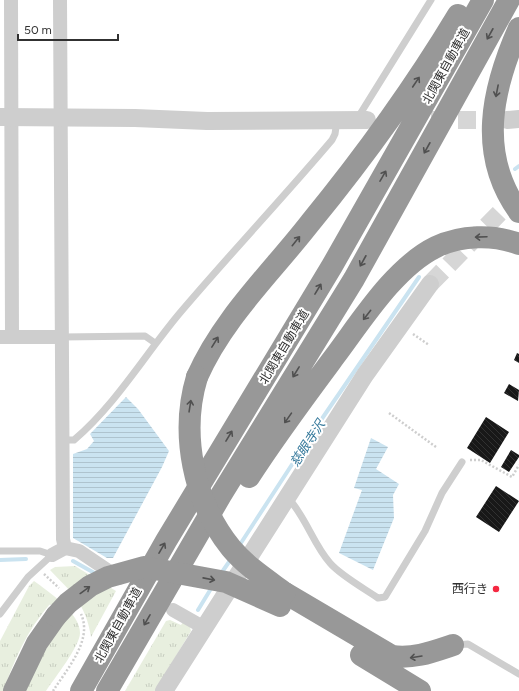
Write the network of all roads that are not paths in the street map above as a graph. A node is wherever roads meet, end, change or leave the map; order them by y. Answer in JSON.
{"nodes":[{"id":1,"x":11,"y":0,"type":"edge"},
{"id":2,"x":60,"y":0,"type":"edge"},
{"id":3,"x":431,"y":0,"type":"edge"},
{"id":4,"x":466,"y":0,"type":"edge"},
{"id":5,"x":483,"y":0,"type":"edge"},
{"id":6,"x":508,"y":0,"type":"edge"},
{"id":7,"x":519,"y":28,"type":"edge"},
{"id":8,"x":6,"y":117,"type":"edge"},
{"id":9,"x":61,"y":117,"type":"junction"},
{"id":10,"x":338,"y":120,"type":"junction"},
{"id":11,"x":362,"y":120,"type":"joint"},
{"id":12,"x":6,"y":194,"type":"edge"},
{"id":13,"x":519,"y":212,"type":"edge"},
{"id":14,"x":519,"y":244,"type":"edge"},
{"id":15,"x":6,"y":265,"type":"edge"},
{"id":16,"x":430,"y":284,"type":"tunnel mouth"},
{"id":17,"x":6,"y":337,"type":"edge"},
{"id":18,"x":62,"y":337,"type":"junction"},
{"id":19,"x":155,"y":343,"type":"junction"},
{"id":20,"x":63,"y":440,"type":"junction"},
{"id":21,"x":462,"y":462,"type":"road end"},
{"id":22,"x":287,"y":496,"type":"junction"},
{"id":23,"x":65,"y":548,"type":"junction"},
{"id":24,"x":0,"y":551,"type":"edge"},
{"id":25,"x":52,"y":556,"type":"junction"},
{"id":26,"x":123,"y":581,"type":"dead end"},
{"id":27,"x":166,"y":586,"type":"junction"},
{"id":28,"x":282,"y":599,"type":"junction"},
{"id":29,"x":173,"y":610,"type":"dead end"},
{"id":30,"x":0,"y":614,"type":"edge"},
{"id":31,"x":203,"y":627,"type":"junction"},
{"id":32,"x":453,"y":646,"type":"joint"},
{"id":33,"x":519,"y":674,"type":"edge"},
{"id":34,"x":14,"y":691,"type":"edge"},
{"id":35,"x":81,"y":691,"type":"edge"},
{"id":36,"x":107,"y":691,"type":"edge"},
{"id":37,"x":164,"y":691,"type":"edge"},
{"id":38,"x":420,"y":691,"type":"edge"}],
"edges":[{"from":1,"to":8,"type":"street"},
{"from":2,"to":9,"type":"street"},
{"from":3,"to":11,"type":"lane"},
{"from":28,"to":4,"type":"highway","one_way":true,"bridge":true},
{"from":35,"to":5,"type":"highway","name":"北関東自動車道","one_way":true},
{"from":6,"to":27,"type":"highway","name":"北関東自動車道","one_way":true},
{"from":7,"to":13,"type":"highway","one_way":true},
{"from":8,"to":9,"type":"street"},
{"from":8,"to":12,"type":"street"},
{"from":9,"to":10,"type":"street"},
{"from":9,"to":18,"type":"street"},
{"from":10,"to":11,"type":"street"},
{"from":10,"to":19,"type":"lane"},
{"from":12,"to":15,"type":"street"},
{"from":14,"to":27,"type":"highway","one_way":true},
{"from":15,"to":17,"type":"street"},
{"from":16,"to":22,"type":"street"},
{"from":17,"to":18,"type":"street"},
{"from":18,"to":19,"type":"lane"},
{"from":18,"to":20,"type":"street"},
{"from":19,"to":20,"type":"lane"},
{"from":20,"to":23,"type":"street"},
{"from":21,"to":22,"type":"lane"},
{"from":22,"to":31,"type":"street"},
{"from":23,"to":25,"type":"street"},
{"from":23,"to":26,"type":"street"},
{"from":24,"to":25,"type":"lane"},
{"from":25,"to":30,"type":"lane"},
{"from":27,"to":36,"type":"highway","name":"北関東自動車道","one_way":true},
{"from":32,"to":28,"type":"highway","one_way":true},
{"from":34,"to":28,"type":"highway","one_way":true,"bridge":true},
{"from":28,"to":38,"type":"highway"},
{"from":29,"to":31,"type":"street"},
{"from":31,"to":37,"type":"street"},
{"from":32,"to":33,"type":"lane"}]}
